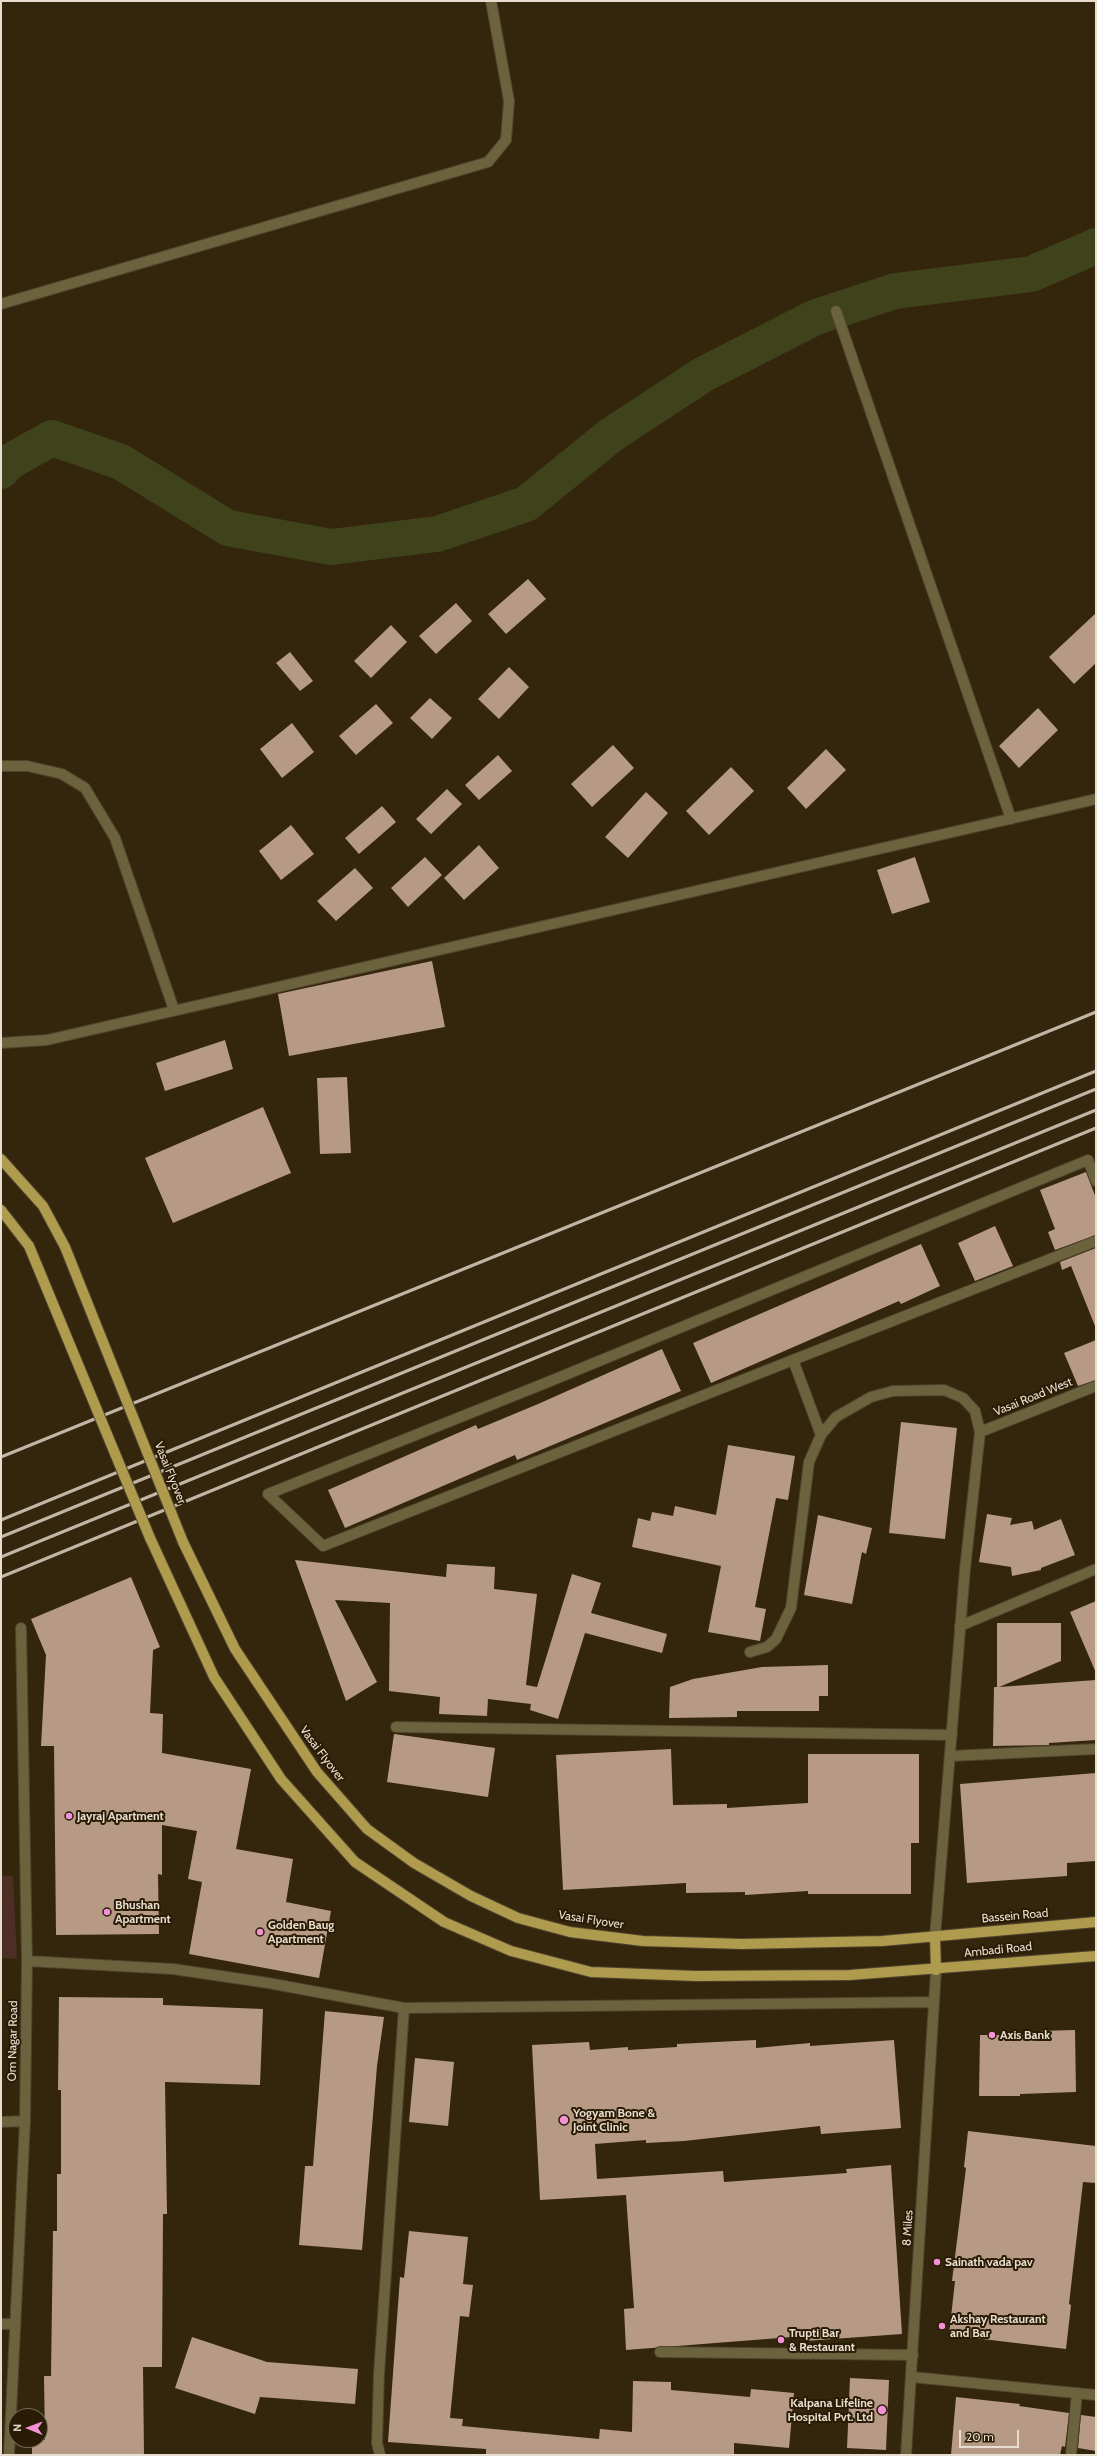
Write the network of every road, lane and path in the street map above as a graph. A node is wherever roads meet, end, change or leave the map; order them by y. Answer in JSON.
{"nodes":[{"id":1,"x":491,"y":1,"type":"edge"},
{"id":2,"x":1,"y":304,"type":"edge"},
{"id":3,"x":836,"y":311,"type":"dead end"},
{"id":4,"x":1,"y":766,"type":"edge"},
{"id":5,"x":1096,"y":799,"type":"edge"},
{"id":6,"x":1011,"y":819,"type":"junction"},
{"id":7,"x":174,"y":1010,"type":"junction"},
{"id":8,"x":1,"y":1042,"type":"edge"},
{"id":9,"x":1092,"y":1158,"type":"edge"},
{"id":10,"x":1,"y":1159,"type":"edge"},
{"id":11,"x":1096,"y":1181,"type":"edge"},
{"id":12,"x":1,"y":1210,"type":"edge"},
{"id":13,"x":1096,"y":1241,"type":"edge"},
{"id":14,"x":794,"y":1360,"type":"junction"},
{"id":15,"x":1096,"y":1386,"type":"edge"},
{"id":16,"x":980,"y":1432,"type":"junction"},
{"id":17,"x":821,"y":1435,"type":"junction"},
{"id":18,"x":1096,"y":1569,"type":"edge"},
{"id":19,"x":960,"y":1626,"type":"junction"},
{"id":20,"x":21,"y":1628,"type":"dead end"},
{"id":21,"x":750,"y":1652,"type":"dead end"},
{"id":22,"x":396,"y":1727,"type":"dead end"},
{"id":23,"x":952,"y":1736,"type":"junction"},
{"id":24,"x":1096,"y":1749,"type":"edge"},
{"id":25,"x":951,"y":1756,"type":"junction"},
{"id":26,"x":1096,"y":1922,"type":"edge"},
{"id":27,"x":936,"y":1937,"type":"junction"},
{"id":28,"x":1096,"y":1956,"type":"edge"},
{"id":29,"x":27,"y":1962,"type":"junction"},
{"id":30,"x":936,"y":1970,"type":"junction"},
{"id":31,"x":934,"y":2002,"type":"junction"},
{"id":32,"x":404,"y":2008,"type":"junction"},
{"id":33,"x":1,"y":2122,"type":"edge"},
{"id":34,"x":25,"y":2122,"type":"junction"},
{"id":35,"x":1,"y":2324,"type":"edge"},
{"id":36,"x":15,"y":2324,"type":"junction"},
{"id":37,"x":660,"y":2352,"type":"dead end"},
{"id":38,"x":913,"y":2355,"type":"junction"},
{"id":39,"x":912,"y":2377,"type":"junction"},
{"id":40,"x":1077,"y":2393,"type":"junction"},
{"id":41,"x":1096,"y":2395,"type":"edge"},
{"id":42,"x":9,"y":2455,"type":"edge"},
{"id":43,"x":380,"y":2455,"type":"edge"},
{"id":44,"x":906,"y":2455,"type":"edge"},
{"id":45,"x":1071,"y":2455,"type":"edge"}],
"edges":[{"from":1,"to":2,"type":"street"},
{"from":3,"to":6,"type":"street"},
{"from":4,"to":7,"type":"street"},
{"from":5,"to":6,"type":"street"},
{"from":6,"to":7,"type":"street"},
{"from":7,"to":8,"type":"street"},
{"from":9,"to":11,"type":"street"},
{"from":9,"to":14,"type":"street"},
{"from":10,"to":27,"type":"main road","name":"Vasai Flyover","bridge":true},
{"from":12,"to":30,"type":"main road","bridge":true},
{"from":13,"to":14,"type":"street"},
{"from":14,"to":17,"type":"street"},
{"from":15,"to":16,"type":"street","name":"Vasai Road West"},
{"from":16,"to":17,"type":"street"},
{"from":16,"to":19,"type":"street"},
{"from":17,"to":21,"type":"street"},
{"from":18,"to":19,"type":"street"},
{"from":19,"to":23,"type":"street"},
{"from":20,"to":29,"type":"street","name":"Om Nagar Road"},
{"from":22,"to":23,"type":"street"},
{"from":23,"to":25,"type":"street"},
{"from":24,"to":25,"type":"street"},
{"from":25,"to":27,"type":"street"},
{"from":26,"to":27,"type":"main road","name":"Bassein Road"},
{"from":27,"to":30,"type":"main road"},
{"from":28,"to":30,"type":"main road","name":"Ambadi Road"},
{"from":29,"to":32,"type":"street"},
{"from":29,"to":34,"type":"street","name":"Om Nagar Road"},
{"from":30,"to":31,"type":"street"},
{"from":31,"to":32,"type":"street"},
{"from":31,"to":38,"type":"street","name":"8 Miles"},
{"from":32,"to":43,"type":"street"},
{"from":33,"to":34,"type":"street"},
{"from":34,"to":36,"type":"street","name":"Om Nagar Road"},
{"from":35,"to":36,"type":"street"},
{"from":36,"to":42,"type":"street","name":"Om Nagar Road"},
{"from":37,"to":38,"type":"street"},
{"from":38,"to":39,"type":"street","name":"8 Miles"},
{"from":39,"to":40,"type":"street"},
{"from":39,"to":44,"type":"street","name":"8 Miles"},
{"from":40,"to":41,"type":"street"},
{"from":40,"to":45,"type":"street"}]}
